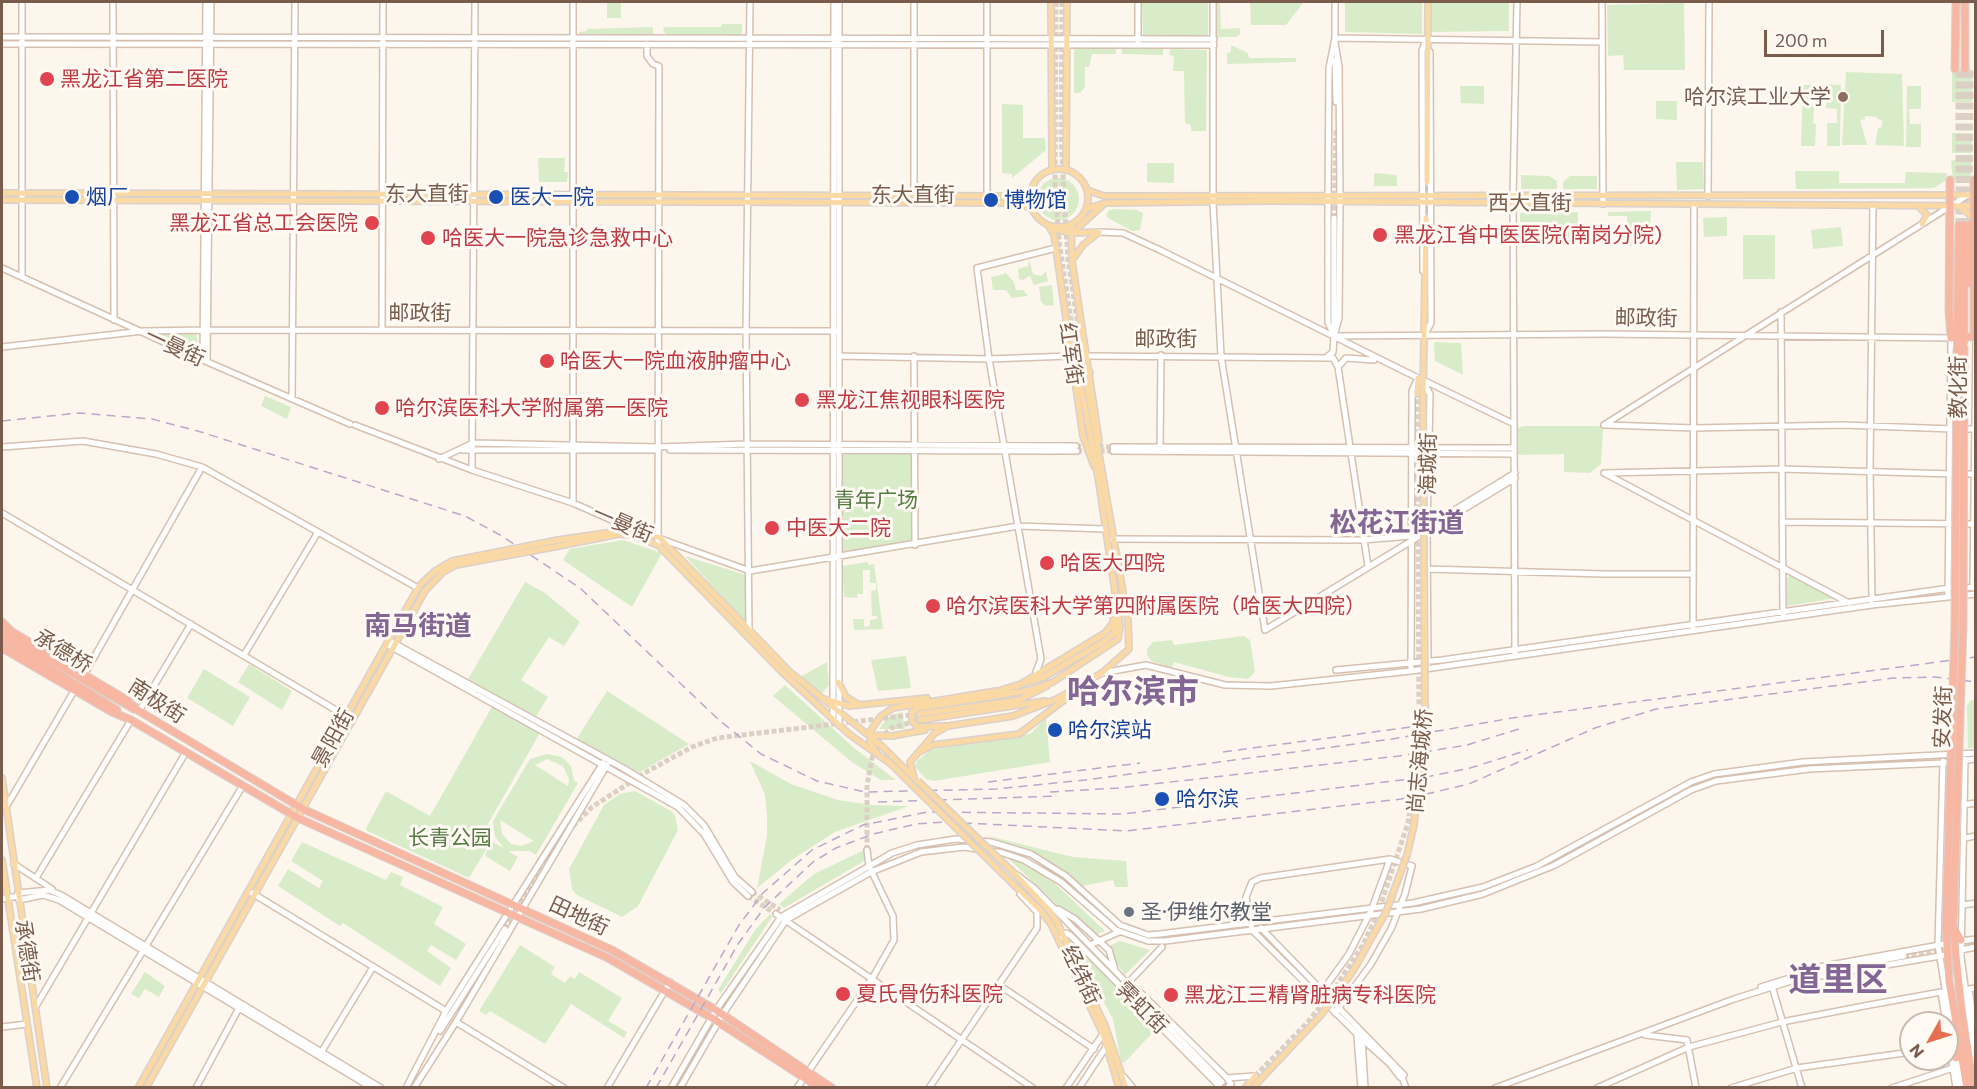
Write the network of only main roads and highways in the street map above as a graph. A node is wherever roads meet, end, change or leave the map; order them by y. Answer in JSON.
{"nodes":[{"id":1,"x":1051,"y":2,"type":"edge"},
{"id":2,"x":1067,"y":2,"type":"edge"},
{"id":3,"x":1428,"y":2,"type":"edge"},
{"id":4,"x":1958,"y":2,"type":"edge"},
{"id":5,"x":1967,"y":2,"type":"edge"},
{"id":6,"x":1052,"y":170,"type":"junction"},
{"id":7,"x":1066,"y":170,"type":"junction"},
{"id":8,"x":1950,"y":180,"type":"dead end"},
{"id":9,"x":1974,"y":180,"type":"dead end"},
{"id":10,"x":1427,"y":182,"type":"tunnel mouth"},
{"id":11,"x":1031,"y":190,"type":"junction"},
{"id":12,"x":1087,"y":190,"type":"junction"},
{"id":13,"x":2,"y":193,"type":"edge"},
{"id":14,"x":1950,"y":194,"type":"junction"},
{"id":15,"x":1973,"y":195,"type":"edge"},
{"id":16,"x":573,"y":198,"type":"junction"},
{"id":17,"x":750,"y":198,"type":"junction"},
{"id":18,"x":1328,"y":198,"type":"junction"},
{"id":19,"x":1214,"y":199,"type":"junction"},
{"id":20,"x":1423,"y":199,"type":"junction"},
{"id":21,"x":2,"y":200,"type":"edge"},
{"id":22,"x":1513,"y":200,"type":"junction"},
{"id":23,"x":1105,"y":203,"type":"junction"},
{"id":24,"x":1909,"y":206,"type":"junction"},
{"id":25,"x":1950,"y":206,"type":"junction"},
{"id":26,"x":1959,"y":206,"type":"junction"},
{"id":27,"x":1975,"y":206,"type":"edge"},
{"id":28,"x":1086,"y":209,"type":"junction"},
{"id":29,"x":1033,"y":210,"type":"junction"},
{"id":30,"x":1426,"y":218,"type":"tunnel mouth"},
{"id":31,"x":1975,"y":219,"type":"edge"},
{"id":32,"x":1922,"y":224,"type":"road end"},
{"id":33,"x":1047,"y":225,"type":"junction"},
{"id":34,"x":1071,"y":225,"type":"junction"},
{"id":35,"x":1962,"y":225,"type":"tunnel mouth"},
{"id":36,"x":1072,"y":233,"type":"junction"},
{"id":37,"x":1072,"y":261,"type":"junction"},
{"id":38,"x":1965,"y":337,"type":"edge"},
{"id":39,"x":1960,"y":347,"type":"joint"},
{"id":40,"x":1091,"y":374,"type":"junction"},
{"id":41,"x":1074,"y":376,"type":"junction"},
{"id":42,"x":1420,"y":380,"type":"joint"},
{"id":43,"x":1084,"y":385,"type":"tunnel mouth"},
{"id":44,"x":1102,"y":482,"type":"junction"},
{"id":45,"x":633,"y":530,"type":"joint"},
{"id":46,"x":619,"y":534,"type":"joint"},
{"id":47,"x":659,"y":542,"type":"junction"},
{"id":48,"x":558,"y":543,"type":"junction"},
{"id":49,"x":1113,"y":585,"type":"junction"},
{"id":50,"x":1114,"y":616,"type":"junction"},
{"id":51,"x":2,"y":622,"type":"edge"},
{"id":52,"x":2,"y":632,"type":"edge"},
{"id":53,"x":2,"y":639,"type":"edge"},
{"id":54,"x":2,"y":648,"type":"edge"},
{"id":55,"x":838,"y":682,"type":"road end"},
{"id":56,"x":1053,"y":682,"type":"junction"},
{"id":57,"x":1082,"y":686,"type":"junction"},
{"id":58,"x":1017,"y":690,"type":"junction"},
{"id":59,"x":941,"y":698,"type":"junction"},
{"id":60,"x":106,"y":699,"type":"junction"},
{"id":61,"x":1057,"y":699,"type":"junction"},
{"id":62,"x":860,"y":705,"type":"junction"},
{"id":63,"x":834,"y":706,"type":"junction"},
{"id":64,"x":139,"y":711,"type":"junction"},
{"id":65,"x":131,"y":720,"type":"junction"},
{"id":66,"x":948,"y":726,"type":"junction"},
{"id":67,"x":849,"y":734,"type":"junction"},
{"id":68,"x":868,"y":736,"type":"junction"},
{"id":69,"x":877,"y":753,"type":"junction"},
{"id":70,"x":913,"y":758,"type":"junction"},
{"id":71,"x":2,"y":778,"type":"edge"},
{"id":72,"x":916,"y":780,"type":"junction"},
{"id":73,"x":296,"y":804,"type":"junction"},
{"id":74,"x":303,"y":809,"type":"junction"},
{"id":75,"x":291,"y":814,"type":"junction"},
{"id":76,"x":298,"y":818,"type":"junction"},
{"id":77,"x":2,"y":860,"type":"edge"},
{"id":78,"x":4,"y":899,"type":"edge"},
{"id":79,"x":1949,"y":926,"type":"junction"},
{"id":80,"x":1956,"y":963,"type":"junction"},
{"id":81,"x":201,"y":981,"type":"junction"},
{"id":82,"x":1958,"y":1011,"type":"edge"},
{"id":83,"x":1959,"y":1011,"type":"edge"},
{"id":84,"x":1959,"y":1015,"type":"junction"},
{"id":85,"x":1974,"y":1056,"type":"road end"},
{"id":86,"x":807,"y":1074,"type":"junction"},
{"id":87,"x":1257,"y":1078,"type":"junction"},
{"id":88,"x":37,"y":1088,"type":"edge"},
{"id":89,"x":47,"y":1088,"type":"edge"},
{"id":90,"x":138,"y":1088,"type":"edge"},
{"id":91,"x":146,"y":1088,"type":"edge"},
{"id":92,"x":820,"y":1088,"type":"edge"},
{"id":93,"x":832,"y":1088,"type":"edge"},
{"id":94,"x":1119,"y":1088,"type":"edge"},
{"id":95,"x":1126,"y":1088,"type":"edge"},
{"id":96,"x":1245,"y":1088,"type":"edge"},
{"id":97,"x":1253,"y":1088,"type":"edge"},
{"id":98,"x":1967,"y":1088,"type":"edge"},
{"id":99,"x":1974,"y":1088,"type":"edge"}],
"edges":[{"from":1,"to":6,"type":"main road"},
{"from":2,"to":7,"type":"main road"},
{"from":3,"to":10,"type":"main road","name":"海城街"},
{"from":4,"to":5,"type":"highway"},
{"from":6,"to":7,"type":"main road"},
{"from":6,"to":11,"type":"main road"},
{"from":7,"to":12,"type":"main road"},
{"from":8,"to":14,"type":"highway","name":"教化街"},
{"from":9,"to":15,"type":"highway","name":"教化街"},
{"from":11,"to":17,"type":"main road","name":"东大直街"},
{"from":11,"to":29,"type":"main road"},
{"from":12,"to":19,"type":"main road","name":"西大直街"},
{"from":12,"to":28,"type":"main road"},
{"from":13,"to":16,"type":"main road","name":"东大直街"},
{"from":14,"to":15,"type":"main road","name":"西大直街"},
{"from":14,"to":22,"type":"main road","name":"西大直街"},
{"from":14,"to":25,"type":"highway","name":"教化街"},
{"from":15,"to":27,"type":"highway","name":"教化街"},
{"from":16,"to":17,"type":"main road","name":"东大直街"},
{"from":16,"to":17,"type":"main road","name":"东大直街"},
{"from":16,"to":21,"type":"main road","name":"东大直街"},
{"from":17,"to":29,"type":"main road","name":"东大直街"},
{"from":18,"to":19,"type":"main road","name":"西大直街"},
{"from":18,"to":20,"type":"main road","name":"西大直街"},
{"from":18,"to":20,"type":"main road","name":"西大直街"},
{"from":19,"to":23,"type":"main road","name":"西大直街"},
{"from":20,"to":22,"type":"main road","name":"西大直街"},
{"from":22,"to":24,"type":"main road","name":"西大直街"},
{"from":23,"to":28,"type":"main road","name":"西大直街"},
{"from":23,"to":36,"type":"main road"},
{"from":24,"to":25,"type":"main road","name":"西大直街"},
{"from":24,"to":32,"type":"main road"},
{"from":25,"to":26,"type":"main road","name":"西大直街"},
{"from":25,"to":38,"type":"highway","name":"教化街"},
{"from":26,"to":27,"type":"main road","name":"西大直街"},
{"from":26,"to":31,"type":"main road"},
{"from":27,"to":31,"type":"highway","name":"教化街"},
{"from":28,"to":34,"type":"main road"},
{"from":29,"to":33,"type":"main road"},
{"from":30,"to":42,"type":"main road","name":"海城街"},
{"from":31,"to":38,"type":"highway","name":"教化街"},
{"from":33,"to":34,"type":"main road"},
{"from":33,"to":36,"type":"main road"},
{"from":33,"to":41,"type":"main road","name":"红军街"},
{"from":34,"to":36,"type":"main road","name":"红军街"},
{"from":35,"to":38,"type":"highway","name":"教化街"},
{"from":36,"to":37,"type":"main road","name":"红军街"},
{"from":36,"to":37,"type":"main road"},
{"from":37,"to":40,"type":"main road","name":"红军街"},
{"from":38,"to":39,"type":"highway","name":"教化街"},
{"from":39,"to":79,"type":"highway","name":"安发街","bridge":true},
{"from":40,"to":41,"type":"main road"},
{"from":40,"to":44,"type":"main road","name":"红军街"},
{"from":41,"to":44,"type":"main road","name":"红军街"},
{"from":42,"to":87,"type":"main road","name":"尚志海城桥","bridge":true},
{"from":43,"to":44,"type":"main road","name":"红军街"},
{"from":44,"to":49,"type":"main road","name":"红军街"},
{"from":44,"to":57,"type":"main road","name":"红军街"},
{"from":45,"to":47,"type":"main road","name":"一曼街"},
{"from":45,"to":48,"type":"main road","name":"景阳街"},
{"from":46,"to":47,"type":"main road","name":"一曼街"},
{"from":46,"to":48,"type":"main road","name":"景阳街"},
{"from":47,"to":63,"type":"main road","name":"一曼街"},
{"from":47,"to":67,"type":"main road","name":"一曼街"},
{"from":48,"to":73,"type":"main road","name":"景阳街","bridge":true},
{"from":48,"to":74,"type":"main road","name":"景阳街","bridge":true},
{"from":49,"to":50,"type":"main road"},
{"from":49,"to":56,"type":"main road","name":"红军街"},
{"from":50,"to":58,"type":"main road"},
{"from":50,"to":58,"type":"main road"},
{"from":51,"to":64,"type":"highway","name":"南极街"},
{"from":52,"to":60,"type":"highway","name":"承德桥"},
{"from":53,"to":60,"type":"highway","name":"承德桥"},
{"from":54,"to":65,"type":"highway","name":"南极街"},
{"from":55,"to":62,"type":"main road"},
{"from":56,"to":58,"type":"main road"},
{"from":56,"to":61,"type":"main road"},
{"from":57,"to":61,"type":"main road"},
{"from":57,"to":70,"type":"main road"},
{"from":58,"to":59,"type":"main road"},
{"from":58,"to":66,"type":"main road"},
{"from":59,"to":62,"type":"main road"},
{"from":59,"to":68,"type":"main road"},
{"from":60,"to":64,"type":"highway"},
{"from":60,"to":65,"type":"highway"},
{"from":61,"to":66,"type":"main road"},
{"from":62,"to":63,"type":"main road"},
{"from":63,"to":68,"type":"main road","name":"一曼街"},
{"from":64,"to":73,"type":"highway","name":"南极街"},
{"from":65,"to":75,"type":"highway","name":"南极街"},
{"from":66,"to":68,"type":"main road"},
{"from":66,"to":70,"type":"main road"},
{"from":67,"to":68,"type":"main road"},
{"from":67,"to":69,"type":"main road"},
{"from":68,"to":69,"type":"main road"},
{"from":68,"to":72,"type":"main road"},
{"from":69,"to":94,"type":"main road","name":"经纬街","bridge":true},
{"from":70,"to":72,"type":"main road"},
{"from":71,"to":89,"type":"main road","name":"承德街"},
{"from":72,"to":95,"type":"main road","name":"经纬街","bridge":true},
{"from":73,"to":74,"type":"highway","name":"田地街"},
{"from":73,"to":75,"type":"main road","name":"景阳街"},
{"from":74,"to":76,"type":"main road","name":"景阳街"},
{"from":74,"to":86,"type":"highway","name":"田地街"},
{"from":75,"to":76,"type":"highway","name":"田地街"},
{"from":75,"to":81,"type":"main road","name":"景阳街"},
{"from":76,"to":81,"type":"main road","name":"景阳街"},
{"from":76,"to":86,"type":"highway","name":"田地街"},
{"from":77,"to":78,"type":"main road"},
{"from":78,"to":88,"type":"main road"},
{"from":79,"to":80,"type":"highway","name":"安发街"},
{"from":79,"to":80,"type":"highway"},
{"from":79,"to":82,"type":"highway","name":"安发街"},
{"from":80,"to":83,"type":"highway","name":"安发街"},
{"from":81,"to":90,"type":"main road","name":"景阳街"},
{"from":81,"to":91,"type":"main road","name":"景阳街"},
{"from":84,"to":85,"type":"highway"},
{"from":84,"to":98,"type":"highway","name":"安发街"},
{"from":84,"to":99,"type":"highway","name":"安发街"},
{"from":86,"to":92,"type":"highway","name":"田地街"},
{"from":86,"to":93,"type":"highway","name":"田地街"},
{"from":87,"to":96,"type":"main road"},
{"from":87,"to":97,"type":"main road"}]}
